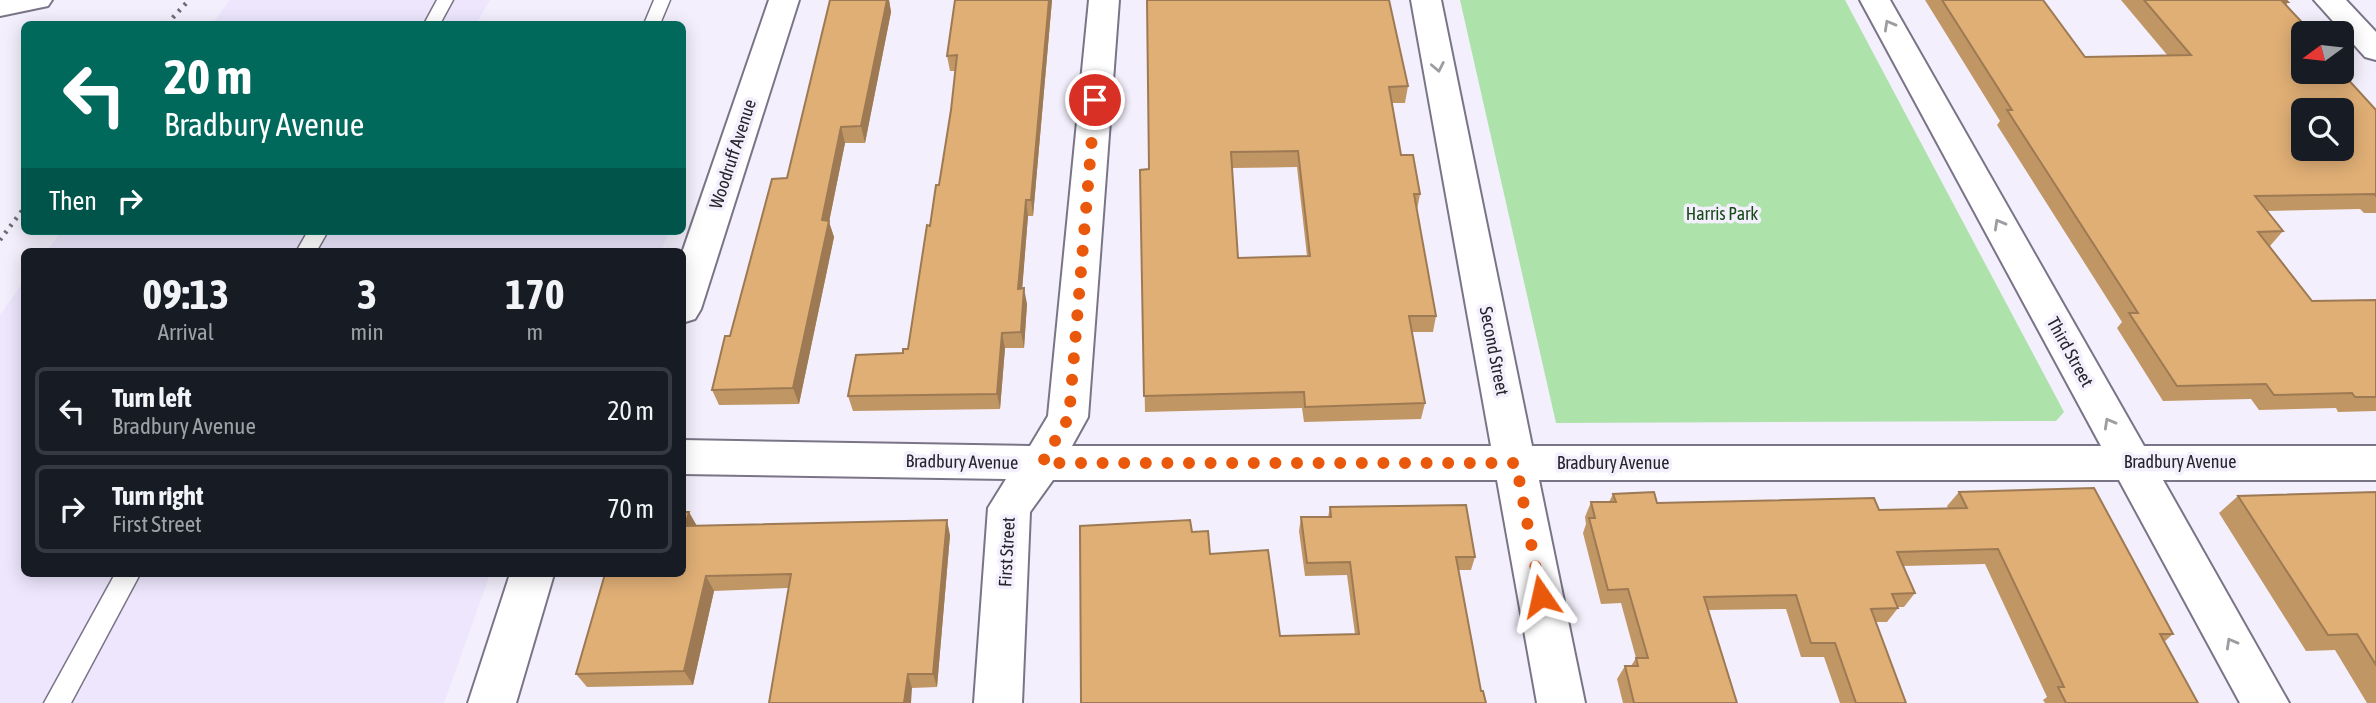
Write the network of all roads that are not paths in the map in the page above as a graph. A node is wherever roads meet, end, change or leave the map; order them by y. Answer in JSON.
{"nodes":[{"id":1,"x":445,"y":0,"type":"edge"},
{"id":2,"x":662,"y":0,"type":"edge"},
{"id":3,"x":784,"y":0,"type":"edge"},
{"id":4,"x":1104,"y":0,"type":"edge"},
{"id":5,"x":1426,"y":0,"type":"edge"},
{"id":6,"x":1875,"y":0,"type":"edge"},
{"id":7,"x":2329,"y":0,"type":"edge"},
{"id":8,"x":434,"y":21,"type":"edge"},
{"id":9,"x":653,"y":21,"type":"edge"},
{"id":10,"x":2376,"y":50,"type":"edge"},
{"id":11,"x":686,"y":297,"type":"edge"},
{"id":12,"x":686,"y":457,"type":"edge"},
{"id":13,"x":2130,"y":461,"type":"junction"},
{"id":14,"x":1042,"y":463,"type":"junction"},
{"id":15,"x":1516,"y":463,"type":"junction"},
{"id":16,"x":2376,"y":463,"type":"edge"},
{"id":17,"x":126,"y":577,"type":"edge"},
{"id":18,"x":531,"y":577,"type":"edge"},
{"id":19,"x":57,"y":703,"type":"edge"},
{"id":20,"x":492,"y":703,"type":"edge"},
{"id":21,"x":998,"y":703,"type":"edge"},
{"id":22,"x":1561,"y":703,"type":"edge"},
{"id":23,"x":2264,"y":703,"type":"edge"}],
"edges":[{"from":1,"to":8,"type":"lane"},
{"from":2,"to":9,"type":"lane"},
{"from":3,"to":11,"type":"street","name":"Woodruff Avenue"},
{"from":4,"to":14,"type":"street","name":"First Street"},
{"from":5,"to":15,"type":"street","name":"Second Street","one_way":true},
{"from":13,"to":6,"type":"street","name":"Third Street","one_way":true},
{"from":7,"to":10,"type":"street"},
{"from":12,"to":14,"type":"street","name":"Bradbury Avenue"},
{"from":13,"to":15,"type":"street","name":"Bradbury Avenue"},
{"from":13,"to":16,"type":"street","name":"Bradbury Avenue"},
{"from":23,"to":13,"type":"street","name":"Third Street","one_way":true},
{"from":14,"to":15,"type":"street","name":"Bradbury Avenue"},
{"from":14,"to":21,"type":"street","name":"First Street"},
{"from":15,"to":22,"type":"street","name":"Second Street"},
{"from":17,"to":19,"type":"lane"},
{"from":18,"to":20,"type":"street"}]}
